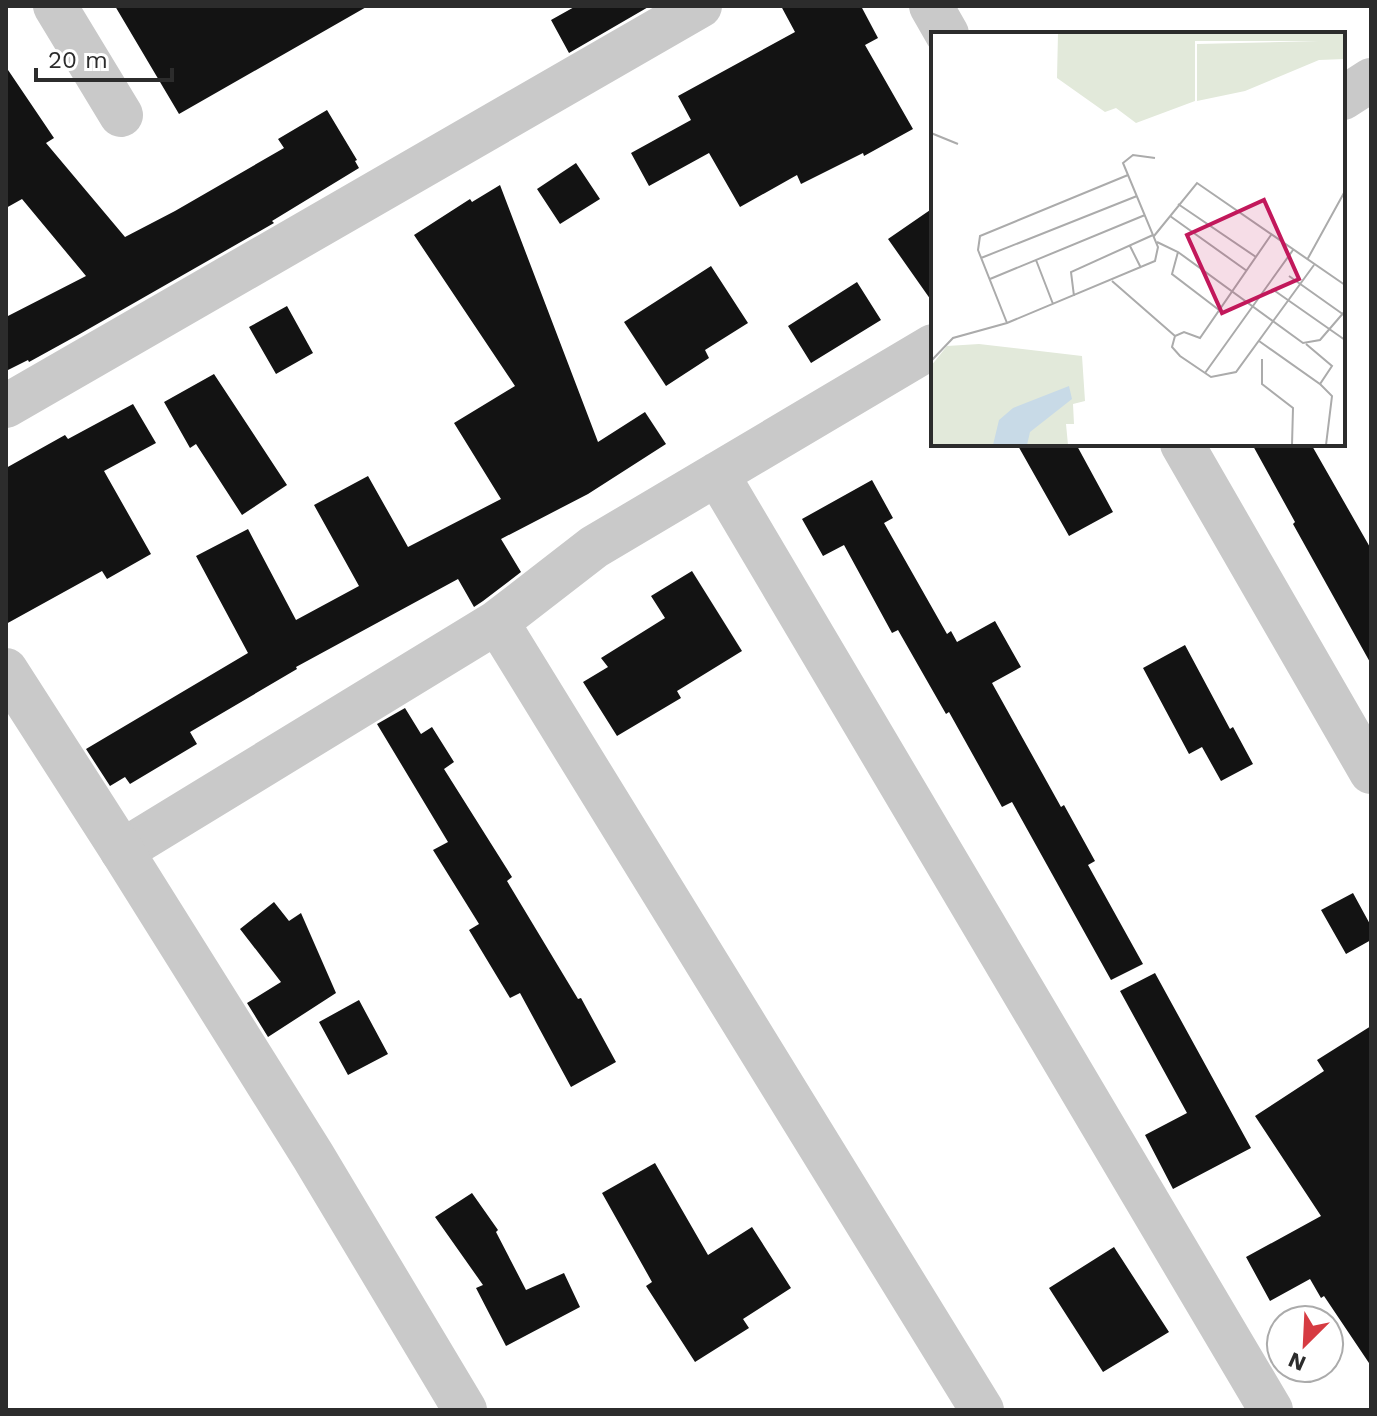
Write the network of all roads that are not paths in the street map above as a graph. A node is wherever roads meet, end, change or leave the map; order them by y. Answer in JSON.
{"nodes":[{"id":1,"x":55,"y":6,"type":"edge"},
{"id":2,"x":700,"y":6,"type":"edge"},
{"id":3,"x":931,"y":6,"type":"edge"},
{"id":4,"x":946,"y":32,"type":"edge"},
{"id":5,"x":1371,"y":80,"type":"edge"},
{"id":6,"x":1345,"y":97,"type":"edge"},
{"id":7,"x":121,"y":115,"type":"dead end"},
{"id":8,"x":931,"y":347,"type":"edge"},
{"id":9,"x":6,"y":406,"type":"edge"},
{"id":10,"x":1183,"y":446,"type":"edge"},
{"id":11,"x":717,"y":474,"type":"junction"},
{"id":12,"x":497,"y":622,"type":"junction"},
{"id":13,"x":6,"y":670,"type":"edge"},
{"id":14,"x":1371,"y":772,"type":"edge"},
{"id":15,"x":122,"y":851,"type":"junction"},
{"id":16,"x":465,"y":1410,"type":"edge"},
{"id":17,"x":982,"y":1410,"type":"edge"},
{"id":18,"x":1271,"y":1410,"type":"edge"}],
"edges":[{"from":1,"to":7,"type":"street"},
{"from":2,"to":9,"type":"street"},
{"from":3,"to":4,"type":"street"},
{"from":5,"to":6,"type":"street"},
{"from":8,"to":11,"type":"street"},
{"from":10,"to":14,"type":"street"},
{"from":11,"to":12,"type":"street"},
{"from":11,"to":18,"type":"street"},
{"from":12,"to":15,"type":"street"},
{"from":12,"to":17,"type":"street"},
{"from":13,"to":15,"type":"street"},
{"from":15,"to":16,"type":"street"}]}
